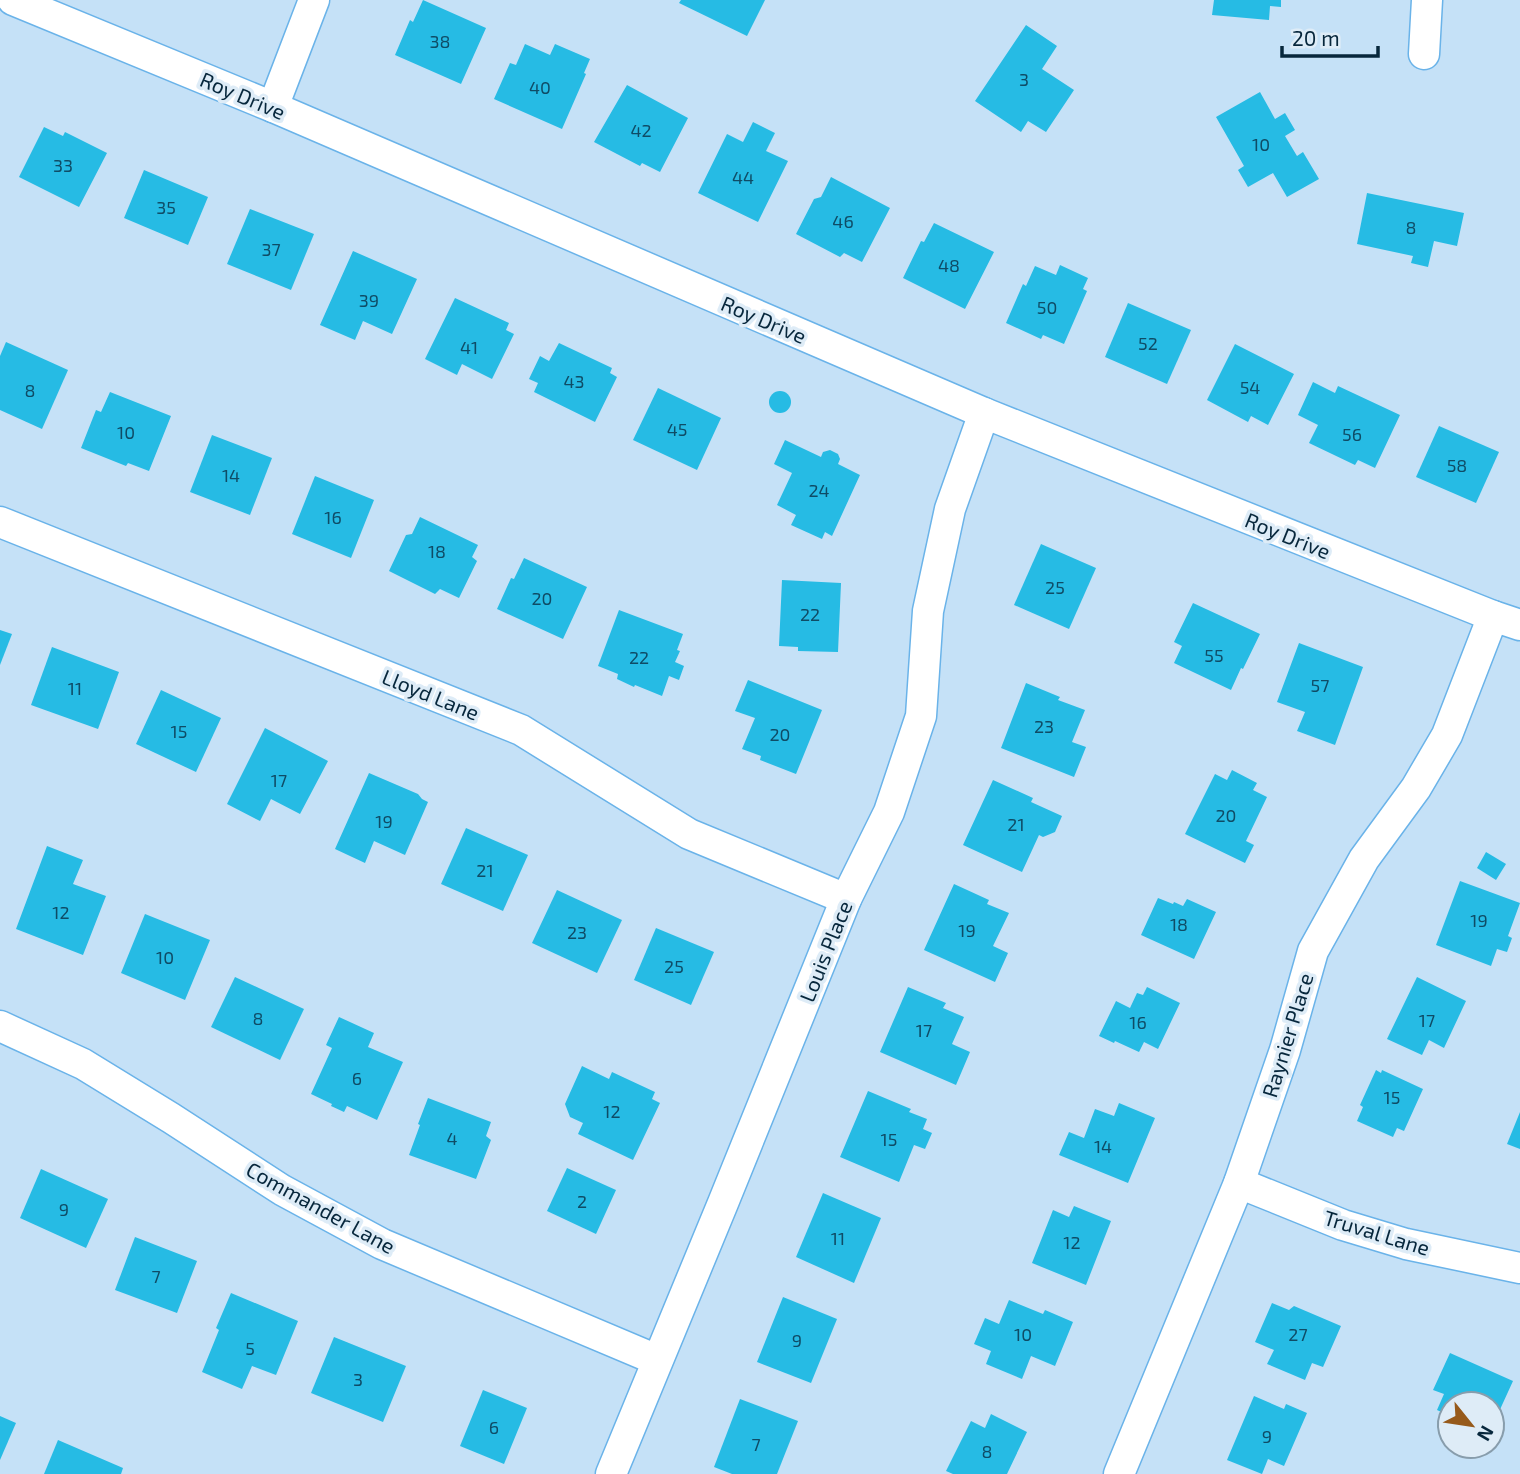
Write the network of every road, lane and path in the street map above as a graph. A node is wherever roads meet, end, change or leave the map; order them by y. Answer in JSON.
{"nodes":[{"id":1,"x":13,"y":0,"type":"edge"},
{"id":2,"x":314,"y":0,"type":"edge"},
{"id":3,"x":1427,"y":0,"type":"edge"},
{"id":4,"x":1424,"y":54,"type":"dead end"},
{"id":5,"x":273,"y":107,"type":"junction"},
{"id":6,"x":984,"y":413,"type":"junction"},
{"id":7,"x":0,"y":522,"type":"edge"},
{"id":8,"x":1507,"y":621,"type":"edge"},
{"id":9,"x":846,"y":900,"type":"junction"},
{"id":10,"x":0,"y":1026,"type":"edge"},
{"id":11,"x":1239,"y":1183,"type":"junction"},
{"id":12,"x":1520,"y":1268,"type":"edge"},
{"id":13,"x":657,"y":1360,"type":"junction"},
{"id":14,"x":611,"y":1474,"type":"edge"},
{"id":15,"x":1119,"y":1474,"type":"edge"}],
"edges":[{"from":1,"to":5,"type":"street","name":"Roy Drive"},
{"from":2,"to":5,"type":"street"},
{"from":3,"to":4,"type":"street"},
{"from":5,"to":6,"type":"street","name":"Roy Drive"},
{"from":6,"to":8,"type":"street","name":"Roy Drive"},
{"from":6,"to":9,"type":"street","name":"Louis Place"},
{"from":7,"to":9,"type":"street","name":"Lloyd Lane"},
{"from":8,"to":11,"type":"street","name":"Raynier Place"},
{"from":9,"to":13,"type":"street","name":"Louis Place"},
{"from":10,"to":13,"type":"street","name":"Commander Lane"},
{"from":11,"to":12,"type":"street","name":"Truval Lane"},
{"from":11,"to":15,"type":"street","name":"Raynier Place"},
{"from":13,"to":14,"type":"street","name":"Louis Place"}]}
